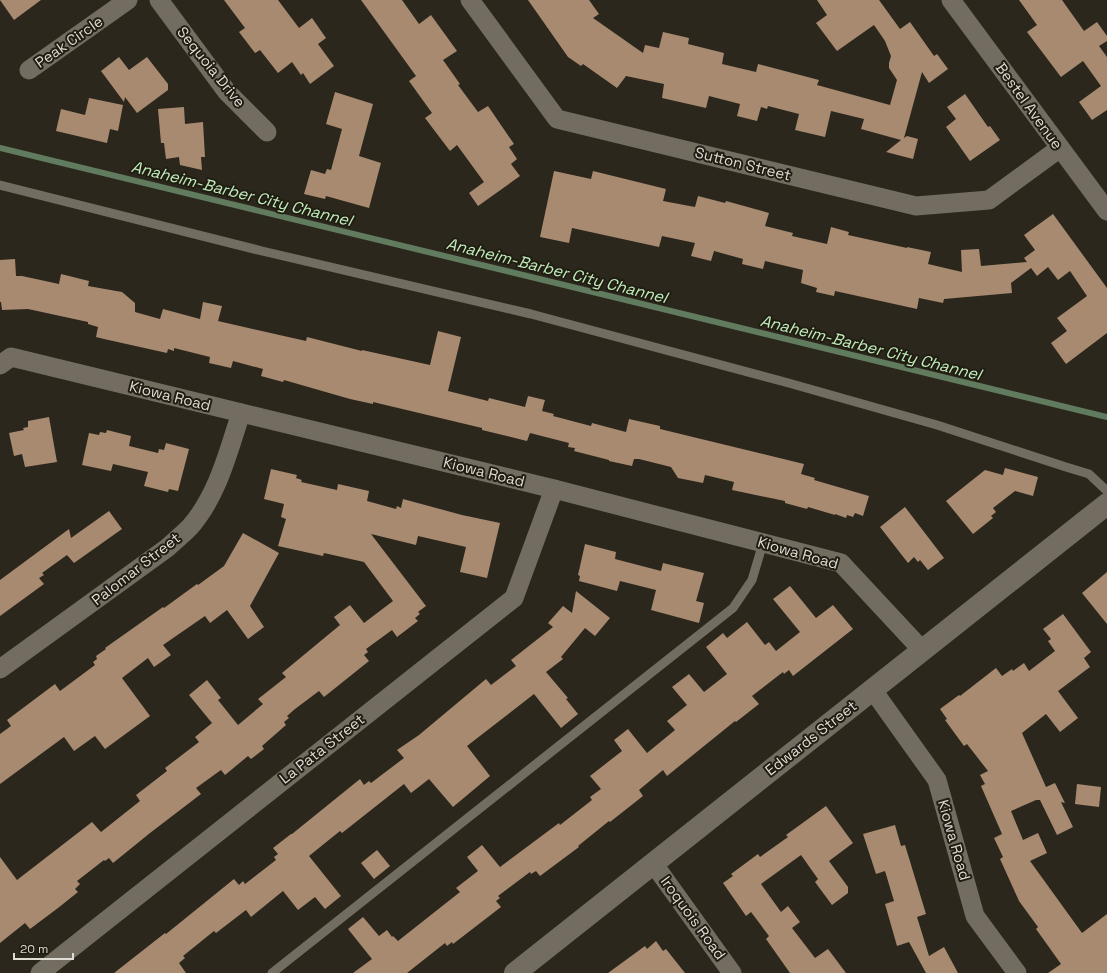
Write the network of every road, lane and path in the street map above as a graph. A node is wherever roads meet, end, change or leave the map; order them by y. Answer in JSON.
{"nodes":[{"id":1,"x":128,"y":0,"type":"edge"},
{"id":2,"x":159,"y":0,"type":"edge"},
{"id":3,"x":470,"y":0,"type":"edge"},
{"id":4,"x":951,"y":0,"type":"edge"},
{"id":5,"x":29,"y":70,"type":"dead end"},
{"id":6,"x":267,"y":132,"type":"dead end"},
{"id":7,"x":1060,"y":148,"type":"junction"},
{"id":8,"x":0,"y":185,"type":"edge"},
{"id":9,"x":1107,"y":211,"type":"edge"},
{"id":10,"x":6,"y":361,"type":"edge"},
{"id":11,"x":241,"y":413,"type":"junction"},
{"id":12,"x":554,"y":489,"type":"junction"},
{"id":13,"x":1106,"y":503,"type":"edge"},
{"id":14,"x":763,"y":543,"type":"junction"},
{"id":15,"x":922,"y":650,"type":"junction"},
{"id":16,"x":0,"y":669,"type":"edge"},
{"id":17,"x":872,"y":690,"type":"junction"},
{"id":18,"x":653,"y":863,"type":"junction"},
{"id":19,"x":40,"y":973,"type":"edge"},
{"id":20,"x":272,"y":973,"type":"edge"},
{"id":21,"x":515,"y":973,"type":"edge"},
{"id":22,"x":732,"y":973,"type":"edge"},
{"id":23,"x":1016,"y":973,"type":"edge"}],
"edges":[{"from":1,"to":5,"type":"street","name":"Peak Circle"},
{"from":2,"to":6,"type":"street","name":"Sequoia Drive"},
{"from":3,"to":7,"type":"street","name":"Sutton Street"},
{"from":4,"to":7,"type":"street","name":"Bestel Avenue"},
{"from":7,"to":9,"type":"street","name":"Bestel Avenue"},
{"from":8,"to":13,"type":"lane"},
{"from":10,"to":11,"type":"street","name":"Kiowa Road"},
{"from":11,"to":12,"type":"street","name":"Kiowa Road"},
{"from":11,"to":16,"type":"street","name":"Palomar Street"},
{"from":12,"to":14,"type":"street","name":"Kiowa Road"},
{"from":12,"to":19,"type":"street","name":"La Pata Street"},
{"from":13,"to":15,"type":"street","name":"Edwards Street"},
{"from":14,"to":15,"type":"street","name":"Kiowa Road"},
{"from":14,"to":20,"type":"lane"},
{"from":15,"to":17,"type":"street","name":"Edwards Street"},
{"from":17,"to":18,"type":"street","name":"Edwards Street"},
{"from":17,"to":23,"type":"street","name":"Kiowa Road"},
{"from":18,"to":21,"type":"street","name":"Edwards Street"},
{"from":18,"to":22,"type":"street","name":"Iroquois Road"}]}
